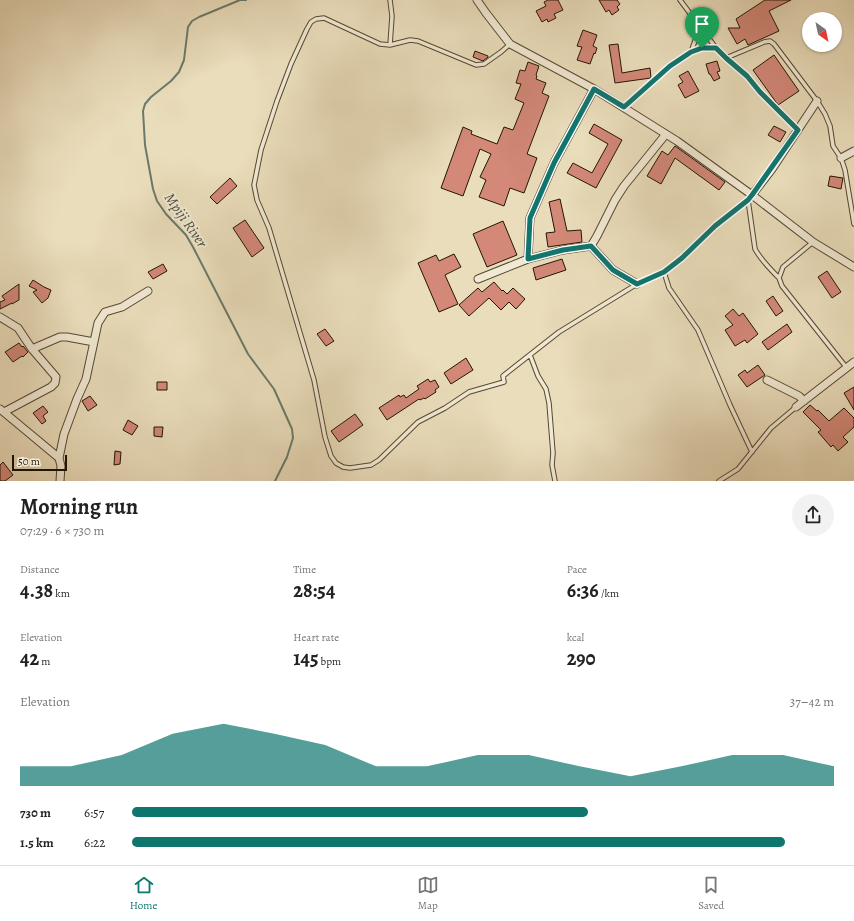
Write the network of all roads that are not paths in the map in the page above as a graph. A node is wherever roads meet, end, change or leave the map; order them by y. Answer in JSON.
{"nodes":[{"id":1,"x":390,"y":0,"type":"edge"},
{"id":2,"x":477,"y":0,"type":"edge"},
{"id":3,"x":680,"y":0,"type":"edge"},
{"id":4,"x":698,"y":26,"type":"junction"},
{"id":5,"x":510,"y":44,"type":"junction"},
{"id":6,"x":390,"y":45,"type":"junction"},
{"id":7,"x":716,"y":48,"type":"junction"},
{"id":8,"x":691,"y":52,"type":"junction"},
{"id":9,"x":726,"y":58,"type":"junction"},
{"id":10,"x":594,"y":89,"type":"junction"},
{"id":11,"x":817,"y":101,"type":"junction"},
{"id":12,"x":624,"y":107,"type":"junction"},
{"id":13,"x":798,"y":130,"type":"junction"},
{"id":14,"x":666,"y":134,"type":"junction"},
{"id":15,"x":854,"y":151,"type":"edge"},
{"id":16,"x":841,"y":158,"type":"junction"},
{"id":17,"x":750,"y":198,"type":"junction"},
{"id":18,"x":854,"y":224,"type":"edge"},
{"id":19,"x":813,"y":242,"type":"junction"},
{"id":20,"x":591,"y":246,"type":"junction"},
{"id":21,"x":528,"y":259,"type":"junction"},
{"id":22,"x":854,"y":266,"type":"edge"},
{"id":23,"x":664,"y":272,"type":"junction"},
{"id":24,"x":779,"y":278,"type":"junction"},
{"id":25,"x":478,"y":279,"type":"dead end"},
{"id":26,"x":637,"y":284,"type":"junction"},
{"id":27,"x":148,"y":291,"type":"dead end"},
{"id":28,"x":0,"y":317,"type":"edge"},
{"id":29,"x":94,"y":342,"type":"junction"},
{"id":30,"x":32,"y":349,"type":"junction"},
{"id":31,"x":530,"y":355,"type":"junction"},
{"id":32,"x":854,"y":362,"type":"edge"},
{"id":33,"x":846,"y":367,"type":"junction"},
{"id":34,"x":767,"y":380,"type":"dead end"},
{"id":35,"x":804,"y":401,"type":"junction"},
{"id":36,"x":796,"y":406,"type":"joint"},
{"id":37,"x":2,"y":410,"type":"edge"},
{"id":38,"x":752,"y":452,"type":"junction"},
{"id":39,"x":59,"y":458,"type":"junction"},
{"id":40,"x":60,"y":481,"type":"edge"},
{"id":41,"x":555,"y":481,"type":"edge"},
{"id":42,"x":719,"y":481,"type":"edge"}],
"edges":[{"from":1,"to":6,"type":"lane"},
{"from":2,"to":5,"type":"street"},
{"from":3,"to":4,"type":"lane"},
{"from":4,"to":7,"type":"lane"},
{"from":4,"to":8,"type":"lane"},
{"from":5,"to":6,"type":"lane"},
{"from":5,"to":10,"type":"street"},
{"from":6,"to":31,"type":"lane"},
{"from":7,"to":8,"type":"lane"},
{"from":7,"to":9,"type":"lane"},
{"from":8,"to":12,"type":"lane"},
{"from":9,"to":11,"type":"lane"},
{"from":9,"to":13,"type":"lane"},
{"from":10,"to":12,"type":"street"},
{"from":10,"to":21,"type":"street"},
{"from":11,"to":13,"type":"street"},
{"from":11,"to":16,"type":"lane"},
{"from":12,"to":14,"type":"street"},
{"from":13,"to":17,"type":"street"},
{"from":14,"to":17,"type":"street"},
{"from":14,"to":20,"type":"street"},
{"from":15,"to":16,"type":"street"},
{"from":16,"to":18,"type":"lane"},
{"from":17,"to":19,"type":"street"},
{"from":17,"to":23,"type":"lane"},
{"from":17,"to":24,"type":"lane"},
{"from":19,"to":22,"type":"street"},
{"from":19,"to":24,"type":"lane"},
{"from":20,"to":21,"type":"street"},
{"from":20,"to":26,"type":"street"},
{"from":21,"to":25,"type":"street"},
{"from":23,"to":26,"type":"lane"},
{"from":23,"to":38,"type":"lane"},
{"from":24,"to":33,"type":"lane"},
{"from":26,"to":31,"type":"lane"},
{"from":27,"to":29,"type":"street"},
{"from":28,"to":30,"type":"street"},
{"from":29,"to":30,"type":"street"},
{"from":29,"to":39,"type":"street"},
{"from":30,"to":37,"type":"street"},
{"from":31,"to":41,"type":"lane"},
{"from":32,"to":33,"type":"street"},
{"from":33,"to":35,"type":"street"},
{"from":34,"to":35,"type":"street"},
{"from":35,"to":36,"type":"street"},
{"from":36,"to":38,"type":"lane"},
{"from":37,"to":39,"type":"street"},
{"from":38,"to":42,"type":"lane"},
{"from":39,"to":40,"type":"street"}]}
